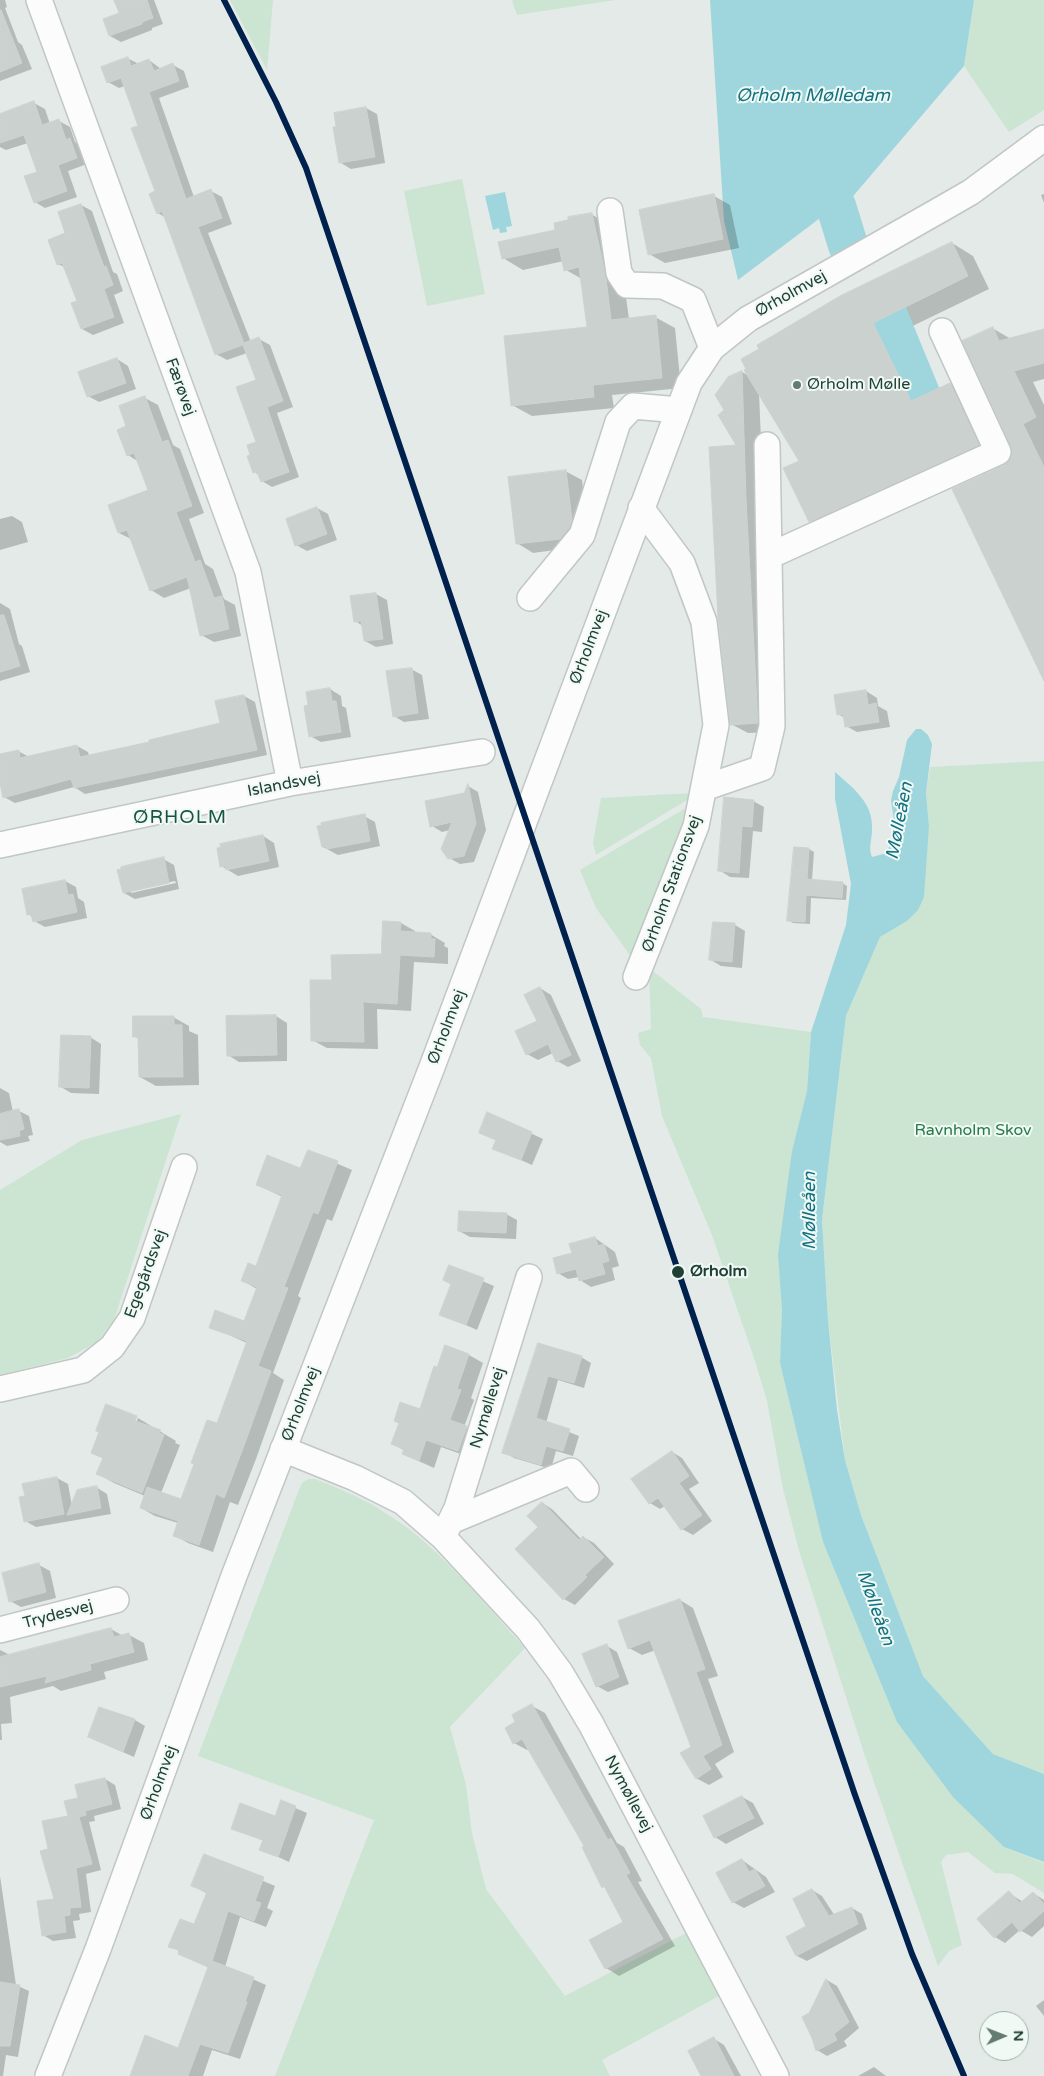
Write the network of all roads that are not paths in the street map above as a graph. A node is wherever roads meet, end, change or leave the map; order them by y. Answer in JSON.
{"nodes":[{"id":1,"x":39,"y":0,"type":"edge"},
{"id":2,"x":1044,"y":138,"type":"edge"},
{"id":3,"x":610,"y":211,"type":"dead end"},
{"id":4,"x":942,"y":331,"type":"dead end"},
{"id":5,"x":712,"y":348,"type":"junction"},
{"id":6,"x":679,"y":410,"type":"junction"},
{"id":7,"x":767,"y":445,"type":"dead end"},
{"id":8,"x":641,"y":508,"type":"junction"},
{"id":9,"x":769,"y":556,"type":"junction"},
{"id":10,"x":530,"y":598,"type":"dead end"},
{"id":11,"x":482,"y":752,"type":"dead end"},
{"id":12,"x":290,"y":782,"type":"junction"},
{"id":13,"x":704,"y":788,"type":"junction"},
{"id":14,"x":0,"y":845,"type":"edge"},
{"id":15,"x":636,"y":977,"type":"dead end"},
{"id":16,"x":184,"y":1167,"type":"dead end"},
{"id":17,"x":529,"y":1277,"type":"dead end"},
{"id":18,"x":0,"y":1389,"type":"edge"},
{"id":19,"x":283,"y":1449,"type":"junction"},
{"id":20,"x":586,"y":1489,"type":"dead end"},
{"id":21,"x":447,"y":1529,"type":"junction"},
{"id":22,"x":116,"y":1600,"type":"dead end"},
{"id":23,"x":0,"y":1630,"type":"edge"},
{"id":24,"x":48,"y":2076,"type":"edge"},
{"id":25,"x":776,"y":2076,"type":"edge"}],
"edges":[{"from":1,"to":12,"type":"street","name":"Færøvej"},
{"from":2,"to":5,"type":"street","name":"Ørholmvej"},
{"from":3,"to":5,"type":"street"},
{"from":4,"to":9,"type":"street"},
{"from":5,"to":6,"type":"street","name":"Ørholmvej"},
{"from":6,"to":8,"type":"street","name":"Ørholmvej"},
{"from":6,"to":10,"type":"street"},
{"from":7,"to":9,"type":"street"},
{"from":8,"to":13,"type":"street","name":"Ørholm Stationsvej"},
{"from":8,"to":19,"type":"street","name":"Ørholmvej"},
{"from":9,"to":13,"type":"street"},
{"from":11,"to":12,"type":"street","name":"Islandsvej"},
{"from":12,"to":14,"type":"street","name":"Islandsvej"},
{"from":13,"to":15,"type":"street","name":"Ørholm Stationsvej"},
{"from":16,"to":18,"type":"street","name":"Egegårdsvej"},
{"from":17,"to":21,"type":"street","name":"Nymøllevej"},
{"from":19,"to":21,"type":"street","name":"Nymøllevej"},
{"from":19,"to":24,"type":"street","name":"Ørholmvej"},
{"from":20,"to":21,"type":"street"},
{"from":21,"to":25,"type":"street","name":"Nymøllevej"},
{"from":22,"to":23,"type":"street","name":"Trydesvej"}]}
